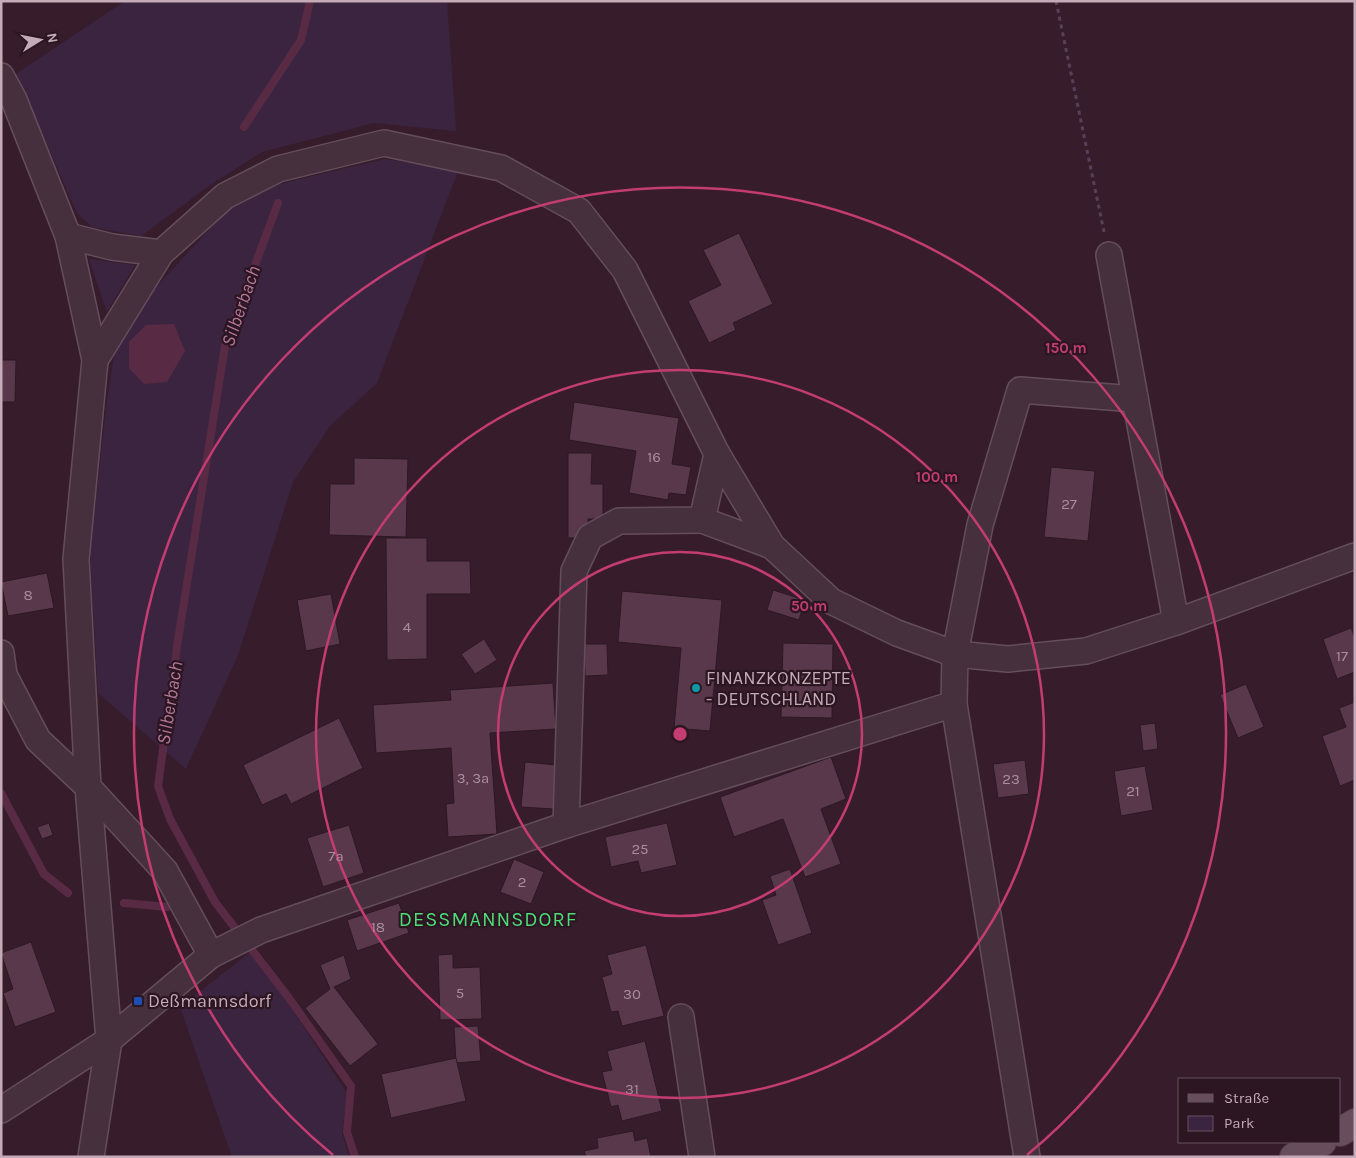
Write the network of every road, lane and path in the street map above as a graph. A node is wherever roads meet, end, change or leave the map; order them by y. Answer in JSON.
{"nodes":[{"id":1,"x":1056,"y":1,"type":"edge"},
{"id":2,"x":1,"y":76,"type":"edge"},
{"id":3,"x":68,"y":236,"type":"junction"},
{"id":4,"x":161,"y":253,"type":"junction"},
{"id":5,"x":1109,"y":255,"type":"joint"},
{"id":6,"x":95,"y":360,"type":"junction"},
{"id":7,"x":1135,"y":399,"type":"junction"},
{"id":8,"x":717,"y":454,"type":"junction"},
{"id":9,"x":702,"y":520,"type":"junction"},
{"id":10,"x":772,"y":546,"type":"junction"},
{"id":11,"x":1355,"y":556,"type":"edge"},
{"id":12,"x":1176,"y":622,"type":"junction"},
{"id":13,"x":1,"y":652,"type":"edge"},
{"id":14,"x":954,"y":654,"type":"junction"},
{"id":15,"x":954,"y":704,"type":"junction"},
{"id":16,"x":88,"y":786,"type":"junction"},
{"id":17,"x":566,"y":825,"type":"junction"},
{"id":18,"x":222,"y":950,"type":"junction"},
{"id":19,"x":681,"y":1016,"type":"dead end"},
{"id":20,"x":109,"y":1040,"type":"junction"},
{"id":21,"x":1,"y":1110,"type":"edge"},
{"id":22,"x":1355,"y":1124,"type":"edge"},
{"id":23,"x":1341,"y":1131,"type":"edge"},
{"id":24,"x":1320,"y":1143,"type":"edge"},
{"id":25,"x":91,"y":1157,"type":"edge"},
{"id":26,"x":702,"y":1157,"type":"edge"},
{"id":27,"x":1027,"y":1157,"type":"edge"},
{"id":28,"x":1294,"y":1157,"type":"edge"}],
"edges":[{"from":1,"to":5,"type":"path"},
{"from":2,"to":3,"type":"street"},
{"from":3,"to":4,"type":"street"},
{"from":3,"to":6,"type":"street"},
{"from":4,"to":6,"type":"street"},
{"from":4,"to":8,"type":"street"},
{"from":5,"to":7,"type":"street"},
{"from":6,"to":16,"type":"street"},
{"from":7,"to":12,"type":"street"},
{"from":7,"to":14,"type":"street"},
{"from":8,"to":9,"type":"street"},
{"from":8,"to":10,"type":"street"},
{"from":9,"to":10,"type":"street"},
{"from":9,"to":17,"type":"street"},
{"from":10,"to":14,"type":"street"},
{"from":11,"to":12,"type":"street"},
{"from":12,"to":14,"type":"street"},
{"from":13,"to":16,"type":"street"},
{"from":14,"to":15,"type":"street"},
{"from":15,"to":17,"type":"street"},
{"from":15,"to":27,"type":"street"},
{"from":16,"to":18,"type":"street"},
{"from":16,"to":20,"type":"street"},
{"from":17,"to":18,"type":"street"},
{"from":18,"to":20,"type":"street"},
{"from":19,"to":26,"type":"street"},
{"from":20,"to":21,"type":"street"},
{"from":20,"to":25,"type":"street"},
{"from":22,"to":23,"type":"main road"},
{"from":24,"to":28,"type":"main road"}]}
